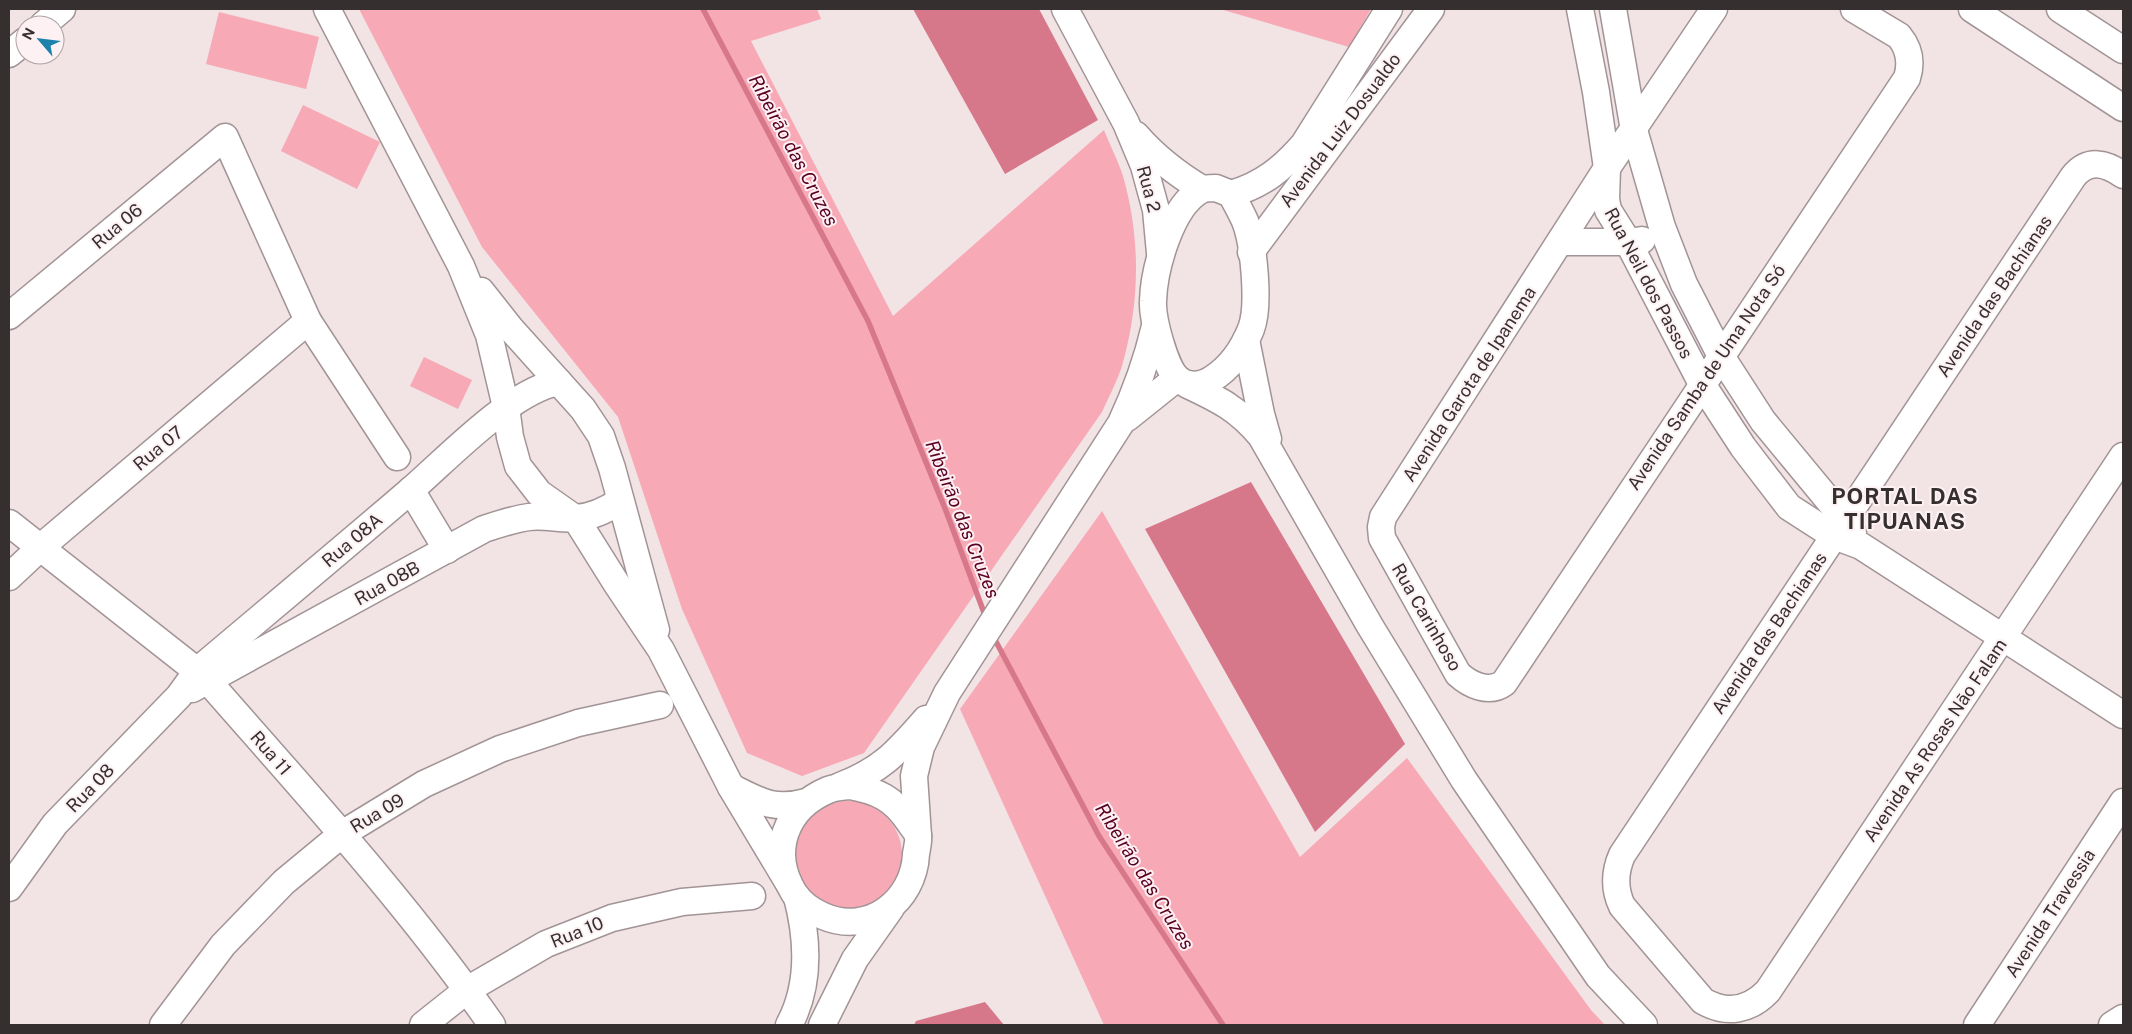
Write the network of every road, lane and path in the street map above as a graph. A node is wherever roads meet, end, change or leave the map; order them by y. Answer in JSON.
{"nodes":[{"id":1,"x":327,"y":9,"type":"edge"},
{"id":2,"x":1065,"y":9,"type":"edge"},
{"id":3,"x":1389,"y":9,"type":"edge"},
{"id":4,"x":1431,"y":9,"type":"edge"},
{"id":5,"x":1580,"y":9,"type":"edge"},
{"id":6,"x":1613,"y":9,"type":"edge"},
{"id":7,"x":1714,"y":9,"type":"edge"},
{"id":8,"x":1854,"y":9,"type":"edge"},
{"id":9,"x":1972,"y":9,"type":"edge"},
{"id":10,"x":2060,"y":9,"type":"edge"},
{"id":11,"x":2123,"y":50,"type":"edge"},
{"id":12,"x":2123,"y":108,"type":"edge"},
{"id":13,"x":1126,"y":123,"type":"junction"},
{"id":14,"x":1634,"y":130,"type":"junction"},
{"id":15,"x":1608,"y":168,"type":"junction"},
{"id":16,"x":2123,"y":175,"type":"edge"},
{"id":17,"x":1202,"y":189,"type":"junction"},
{"id":18,"x":1232,"y":194,"type":"junction"},
{"id":19,"x":1662,"y":227,"type":"junction"},
{"id":20,"x":1561,"y":242,"type":"junction"},
{"id":21,"x":1628,"y":242,"type":"junction"},
{"id":22,"x":1251,"y":252,"type":"junction"},
{"id":23,"x":1161,"y":256,"type":"junction"},
{"id":24,"x":461,"y":266,"type":"junction"},
{"id":25,"x":9,"y":316,"type":"edge"},
{"id":26,"x":308,"y":321,"type":"junction"},
{"id":27,"x":1155,"y":326,"type":"junction"},
{"id":28,"x":1246,"y":340,"type":"junction"},
{"id":29,"x":1721,"y":356,"type":"junction"},
{"id":30,"x":559,"y":382,"type":"junction"},
{"id":31,"x":1182,"y":382,"type":"junction"},
{"id":32,"x":1702,"y":384,"type":"junction"},
{"id":33,"x":506,"y":407,"type":"junction"},
{"id":34,"x":1121,"y":423,"type":"junction"},
{"id":35,"x":2123,"y":456,"type":"edge"},
{"id":36,"x":397,"y":457,"type":"dead end"},
{"id":37,"x":1276,"y":464,"type":"junction"},
{"id":38,"x":411,"y":490,"type":"junction"},
{"id":39,"x":620,"y":501,"type":"junction"},
{"id":40,"x":576,"y":519,"type":"junction"},
{"id":41,"x":9,"y":523,"type":"edge"},
{"id":42,"x":1381,"y":527,"type":"joint"},
{"id":43,"x":1839,"y":527,"type":"junction"},
{"id":44,"x":41,"y":547,"type":"junction"},
{"id":45,"x":447,"y":550,"type":"junction"},
{"id":46,"x":9,"y":577,"type":"edge"},
{"id":47,"x":2003,"y":637,"type":"junction"},
{"id":48,"x":662,"y":650,"type":"junction"},
{"id":49,"x":202,"y":676,"type":"junction"},
{"id":50,"x":1492,"y":688,"type":"joint"},
{"id":51,"x":947,"y":693,"type":"junction"},
{"id":52,"x":660,"y":705,"type":"dead end"},
{"id":53,"x":2123,"y":715,"type":"edge"},
{"id":54,"x":731,"y":787,"type":"junction"},
{"id":55,"x":829,"y":789,"type":"junction"},
{"id":56,"x":806,"y":802,"type":"junction"},
{"id":57,"x":2123,"y":802,"type":"edge"},
{"id":58,"x":342,"y":834,"type":"junction"},
{"id":59,"x":918,"y":836,"type":"junction"},
{"id":60,"x":9,"y":888,"type":"edge"},
{"id":61,"x":792,"y":890,"type":"junction"},
{"id":62,"x":752,"y":896,"type":"dead end"},
{"id":63,"x":892,"y":906,"type":"junction"},
{"id":64,"x":467,"y":990,"type":"junction"},
{"id":65,"x":1734,"y":1010,"type":"joint"},
{"id":66,"x":2123,"y":1018,"type":"edge"},
{"id":67,"x":163,"y":1025,"type":"edge"},
{"id":68,"x":423,"y":1025,"type":"edge"},
{"id":69,"x":492,"y":1025,"type":"edge"},
{"id":70,"x":789,"y":1025,"type":"edge"},
{"id":71,"x":822,"y":1025,"type":"edge"},
{"id":72,"x":1644,"y":1025,"type":"edge"},
{"id":73,"x":1977,"y":1025,"type":"edge"},
{"id":74,"x":2112,"y":1025,"type":"edge"}],
"edges":[{"from":1,"to":24,"type":"street"},
{"from":2,"to":13,"type":"street","name":"Rua 2"},
{"from":3,"to":18,"type":"street","name":"Avenida Luiz Dosualdo"},
{"from":4,"to":22,"type":"street","name":"Avenida Luiz Dosualdo"},
{"from":5,"to":15,"type":"street","name":"Rua Neil dos Passos"},
{"from":6,"to":14,"type":"street","name":"Rua Neil dos Passos"},
{"from":7,"to":14,"type":"street","name":"Avenida Garota de Ipanema"},
{"from":8,"to":29,"type":"street","name":"Avenida Samba de Uma Nota Só"},
{"from":9,"to":12,"type":"street"},
{"from":10,"to":11,"type":"street"},
{"from":13,"to":17,"type":"street","name":"Rua 2"},
{"from":13,"to":23,"type":"street","name":"Rua 2"},
{"from":14,"to":15,"type":"street","name":"Avenida Garota de Ipanema"},
{"from":14,"to":19,"type":"street","name":"Rua Neil dos Passos"},
{"from":15,"to":20,"type":"street","name":"Avenida Garota de Ipanema"},
{"from":15,"to":21,"type":"street","name":"Rua Neil dos Passos"},
{"from":16,"to":43,"type":"street","name":"Avenida das Bachianas"},
{"from":17,"to":18,"type":"street"},
{"from":17,"to":23,"type":"street"},
{"from":18,"to":22,"type":"street"},
{"from":19,"to":21,"type":"street"},
{"from":19,"to":29,"type":"street","name":"Rua Neil dos Passos"},
{"from":20,"to":21,"type":"street"},
{"from":20,"to":42,"type":"street","name":"Avenida Garota de Ipanema"},
{"from":21,"to":32,"type":"street","name":"Rua Neil dos Passos"},
{"from":22,"to":28,"type":"street"},
{"from":23,"to":27,"type":"street"},
{"from":24,"to":30,"type":"street"},
{"from":24,"to":33,"type":"street"},
{"from":25,"to":26,"type":"street","name":"Rua 06"},
{"from":26,"to":36,"type":"street"},
{"from":26,"to":44,"type":"street","name":"Rua 07"},
{"from":27,"to":31,"type":"street"},
{"from":27,"to":34,"type":"street"},
{"from":28,"to":31,"type":"street"},
{"from":28,"to":37,"type":"street"},
{"from":29,"to":32,"type":"street","name":"Avenida Samba de Uma Nota Só"},
{"from":29,"to":43,"type":"street","name":"Rua Neil dos Passos"},
{"from":30,"to":33,"type":"street","name":"Rua 08A"},
{"from":30,"to":39,"type":"street"},
{"from":31,"to":34,"type":"street"},
{"from":31,"to":37,"type":"street"},
{"from":32,"to":43,"type":"street","name":"Rua Neil dos Passos"},
{"from":32,"to":50,"type":"street","name":"Avenida Samba de Uma Nota Só"},
{"from":33,"to":38,"type":"street","name":"Rua 08A"},
{"from":33,"to":40,"type":"street"},
{"from":34,"to":51,"type":"street"},
{"from":35,"to":47,"type":"street","name":"Avenida As Rosas Não Falam"},
{"from":37,"to":72,"type":"street"},
{"from":38,"to":45,"type":"street"},
{"from":38,"to":49,"type":"street","name":"Rua 08A"},
{"from":39,"to":40,"type":"street"},
{"from":39,"to":48,"type":"street"},
{"from":40,"to":45,"type":"street","name":"Rua 08B"},
{"from":40,"to":48,"type":"street"},
{"from":41,"to":44,"type":"street","name":"Rua 11"},
{"from":42,"to":50,"type":"street","name":"Rua Carinhoso"},
{"from":43,"to":47,"type":"street","name":"Rua Neil dos Passos"},
{"from":43,"to":65,"type":"street","name":"Avenida das Bachianas"},
{"from":44,"to":46,"type":"street","name":"Rua 07"},
{"from":44,"to":49,"type":"street","name":"Rua 11"},
{"from":45,"to":49,"type":"street","name":"Rua 08B"},
{"from":47,"to":53,"type":"street","name":"Rua Neil dos Passos"},
{"from":47,"to":65,"type":"street","name":"Avenida As Rosas Não Falam"},
{"from":48,"to":54,"type":"street"},
{"from":49,"to":58,"type":"street","name":"Rua 11"},
{"from":49,"to":60,"type":"street","name":"Rua 08"},
{"from":51,"to":55,"type":"street"},
{"from":51,"to":59,"type":"street"},
{"from":52,"to":58,"type":"street","name":"Rua 09"},
{"from":54,"to":56,"type":"street"},
{"from":54,"to":61,"type":"street"},
{"from":55,"to":56,"type":"street"},
{"from":55,"to":59,"type":"street"},
{"from":56,"to":61,"type":"street"},
{"from":57,"to":73,"type":"street","name":"Avenida Travessia"},
{"from":58,"to":64,"type":"street","name":"Rua 11"},
{"from":58,"to":67,"type":"street","name":"Rua 09"},
{"from":59,"to":63,"type":"street"},
{"from":61,"to":63,"type":"street"},
{"from":61,"to":70,"type":"street"},
{"from":62,"to":64,"type":"street","name":"Rua 10"},
{"from":63,"to":71,"type":"street"},
{"from":64,"to":68,"type":"street","name":"Rua 10"},
{"from":64,"to":69,"type":"street","name":"Rua 11"},
{"from":66,"to":74,"type":"street"}]}
